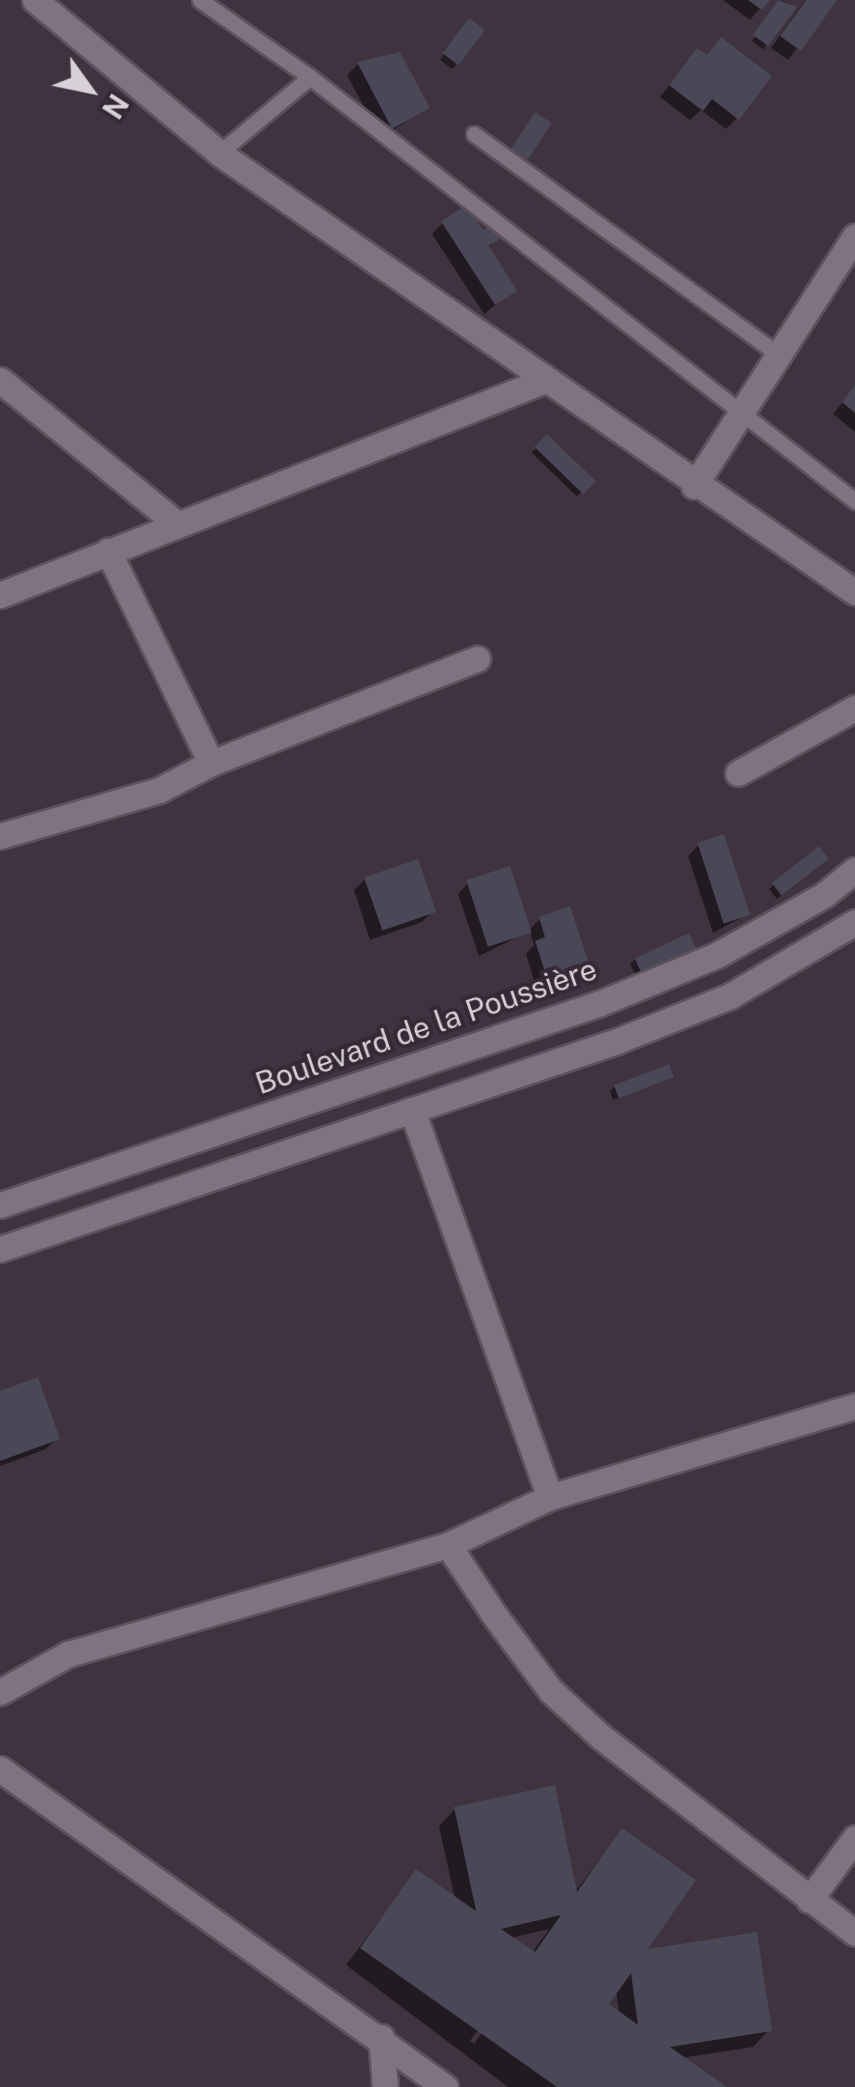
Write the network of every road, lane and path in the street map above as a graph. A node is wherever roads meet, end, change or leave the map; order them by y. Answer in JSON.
{"nodes":[{"id":1,"x":35,"y":0,"type":"edge"},
{"id":2,"x":200,"y":0,"type":"edge"},
{"id":3,"x":310,"y":77,"type":"junction"},
{"id":4,"x":474,"y":134,"type":"dead end"},
{"id":5,"x":219,"y":153,"type":"junction"},
{"id":6,"x":855,"y":236,"type":"edge"},
{"id":7,"x":779,"y":354,"type":"junction"},
{"id":8,"x":0,"y":380,"type":"edge"},
{"id":9,"x":543,"y":381,"type":"junction"},
{"id":10,"x":742,"y":413,"type":"junction"},
{"id":11,"x":694,"y":486,"type":"junction"},
{"id":12,"x":855,"y":500,"type":"edge"},
{"id":13,"x":177,"y":524,"type":"junction"},
{"id":14,"x":108,"y":551,"type":"junction"},
{"id":15,"x":855,"y":592,"type":"edge"},
{"id":16,"x":0,"y":595,"type":"edge"},
{"id":17,"x":476,"y":659,"type":"dead end"},
{"id":18,"x":855,"y":708,"type":"edge"},
{"id":19,"x":211,"y":763,"type":"junction"},
{"id":20,"x":738,"y":773,"type":"dead end"},
{"id":21,"x":0,"y":836,"type":"edge"},
{"id":22,"x":855,"y":870,"type":"edge"},
{"id":23,"x":851,"y":932,"type":"edge"},
{"id":24,"x":412,"y":1110,"type":"junction"},
{"id":25,"x":1,"y":1200,"type":"edge"},
{"id":26,"x":0,"y":1249,"type":"edge"},
{"id":27,"x":855,"y":1406,"type":"edge"},
{"id":28,"x":550,"y":1498,"type":"junction"},
{"id":29,"x":448,"y":1544,"type":"junction"},
{"id":30,"x":0,"y":1692,"type":"edge"},
{"id":31,"x":0,"y":1769,"type":"edge"},
{"id":32,"x":855,"y":1838,"type":"edge"},
{"id":33,"x":809,"y":1900,"type":"junction"},
{"id":34,"x":855,"y":1933,"type":"edge"},
{"id":35,"x":381,"y":2037,"type":"junction"},
{"id":36,"x":385,"y":2087,"type":"edge"},
{"id":37,"x":445,"y":2087,"type":"edge"}],
"edges":[{"from":1,"to":5,"type":"street"},
{"from":2,"to":3,"type":"lane"},
{"from":3,"to":5,"type":"lane"},
{"from":3,"to":10,"type":"lane"},
{"from":4,"to":7,"type":"lane"},
{"from":5,"to":9,"type":"street"},
{"from":6,"to":7,"type":"street"},
{"from":7,"to":10,"type":"street"},
{"from":8,"to":13,"type":"street"},
{"from":9,"to":11,"type":"street"},
{"from":9,"to":13,"type":"street"},
{"from":10,"to":11,"type":"street"},
{"from":10,"to":12,"type":"lane"},
{"from":11,"to":15,"type":"street"},
{"from":13,"to":14,"type":"street"},
{"from":14,"to":16,"type":"street"},
{"from":14,"to":19,"type":"street"},
{"from":17,"to":19,"type":"street"},
{"from":18,"to":20,"type":"street"},
{"from":19,"to":21,"type":"street"},
{"from":22,"to":25,"type":"street","name":"Boulevard de la Poussière"},
{"from":23,"to":24,"type":"street"},
{"from":24,"to":26,"type":"street"},
{"from":24,"to":28,"type":"street"},
{"from":27,"to":28,"type":"street"},
{"from":28,"to":29,"type":"street"},
{"from":29,"to":30,"type":"street"},
{"from":29,"to":33,"type":"street"},
{"from":31,"to":35,"type":"street"},
{"from":32,"to":33,"type":"street"},
{"from":33,"to":34,"type":"street"},
{"from":35,"to":36,"type":"street"},
{"from":35,"to":37,"type":"street"}]}
